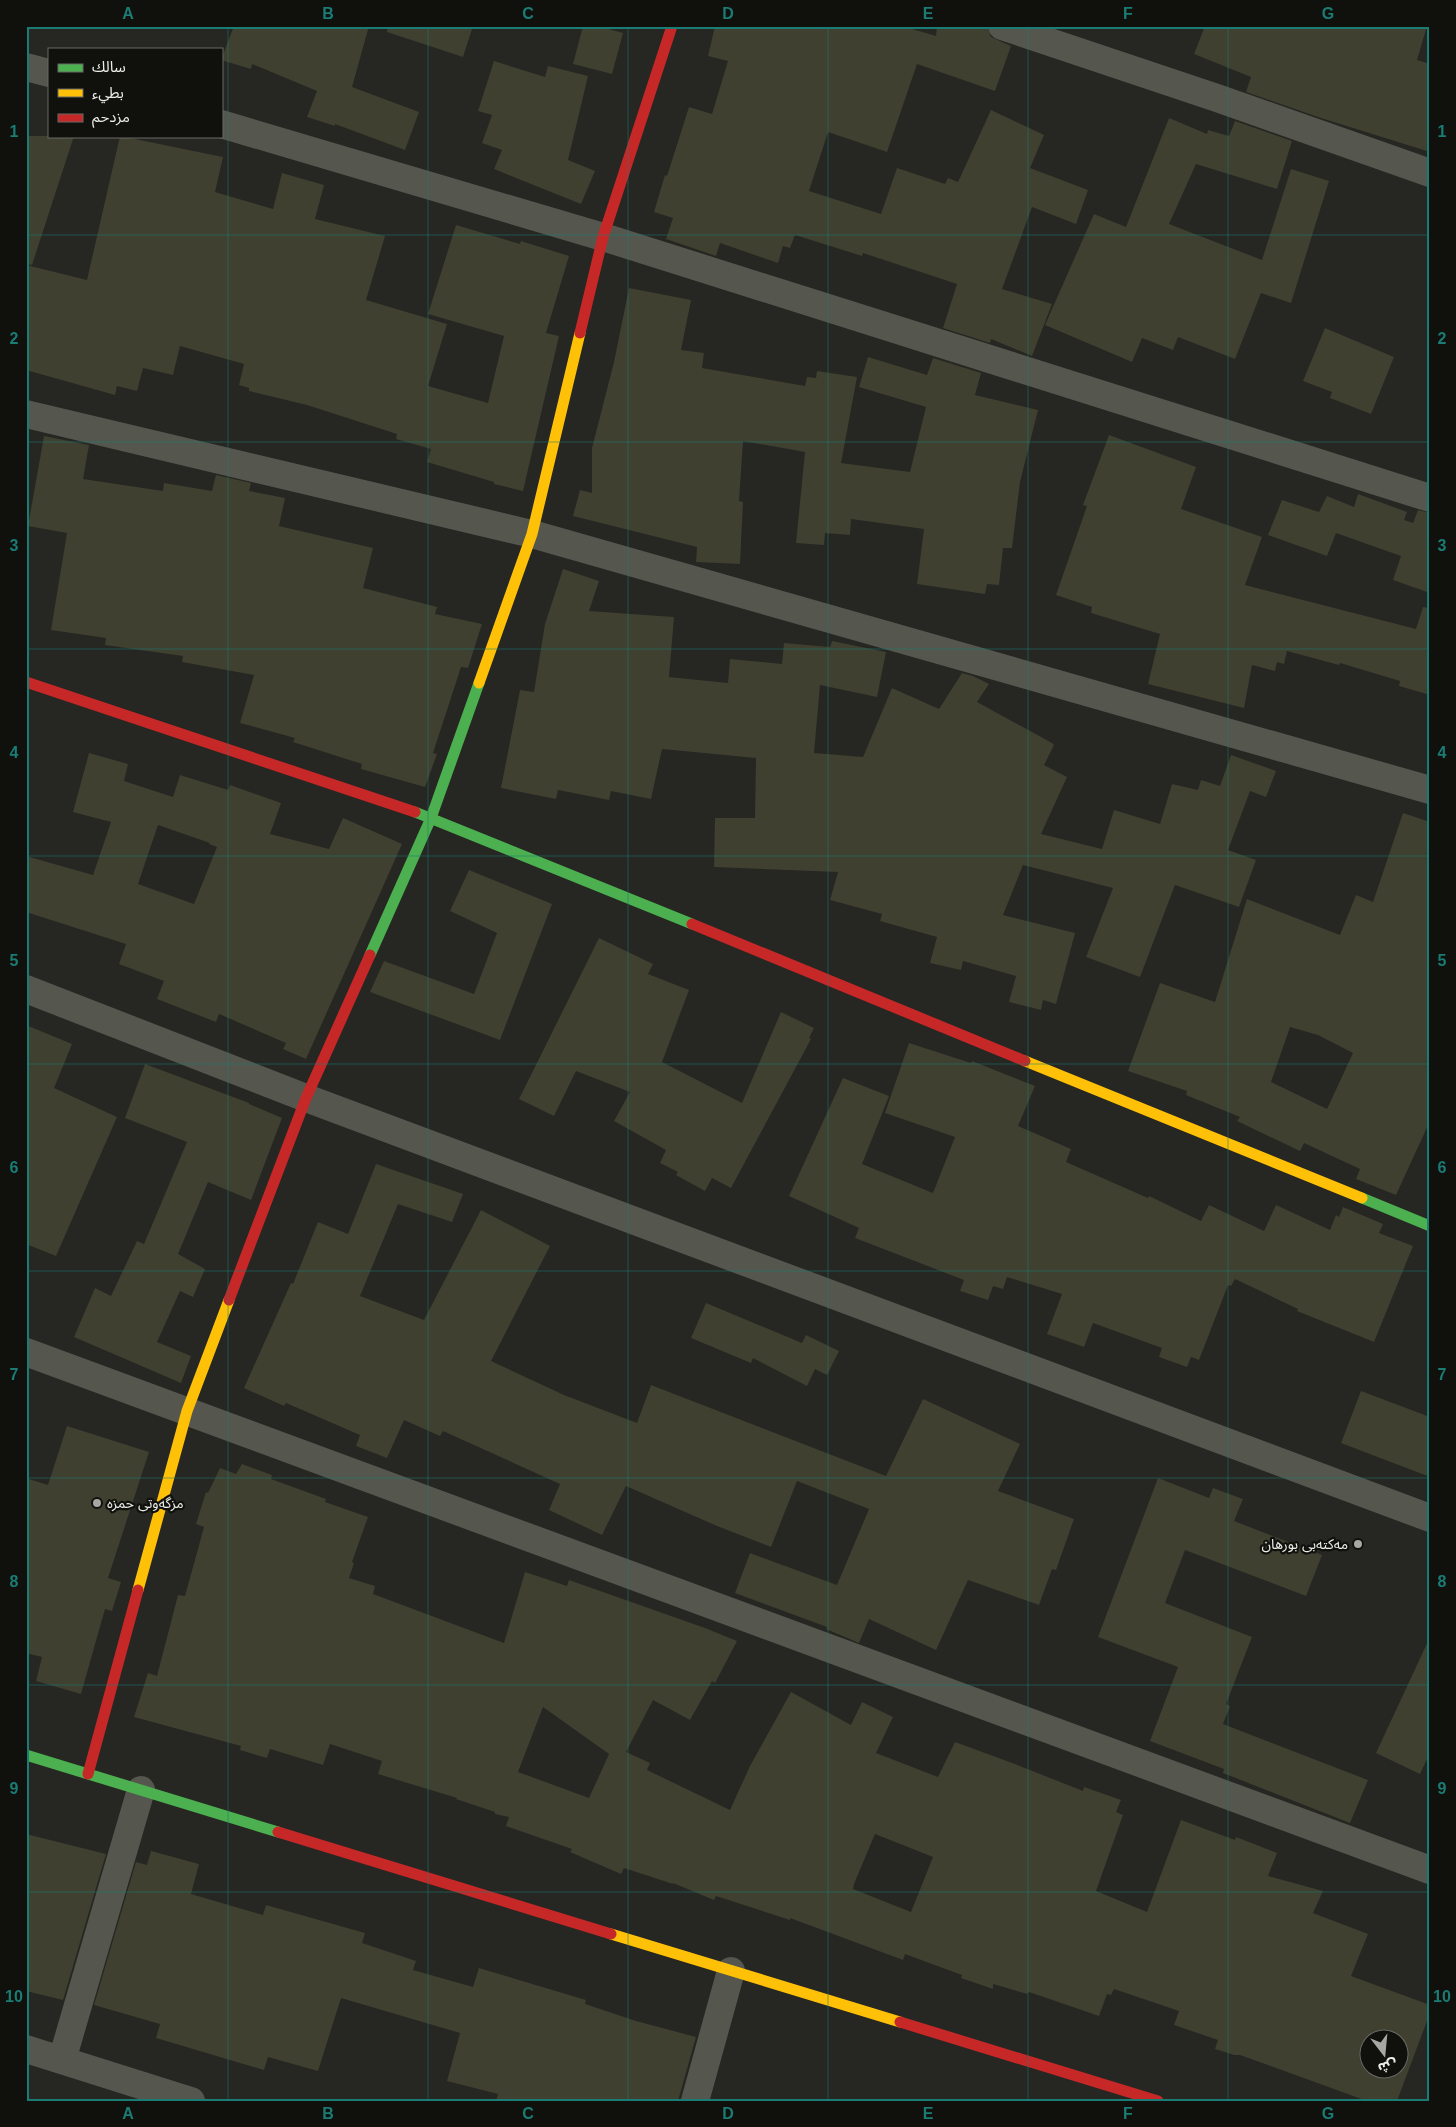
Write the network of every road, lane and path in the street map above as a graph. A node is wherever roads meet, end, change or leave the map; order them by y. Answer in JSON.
{"nodes":[{"id":1,"x":672,"y":26,"type":"edge"},
{"id":2,"x":1002,"y":26,"type":"edge"},
{"id":3,"x":26,"y":67,"type":"edge"},
{"id":4,"x":48,"y":73,"type":"edge"},
{"id":5,"x":222,"y":124,"type":"edge"},
{"id":6,"x":1430,"y":173,"type":"edge"},
{"id":7,"x":603,"y":237,"type":"junction"},
{"id":8,"x":26,"y":414,"type":"edge"},
{"id":9,"x":1430,"y":498,"type":"edge"},
{"id":10,"x":532,"y":534,"type":"junction"},
{"id":11,"x":26,"y":682,"type":"edge"},
{"id":12,"x":1430,"y":790,"type":"edge"},
{"id":13,"x":431,"y":818,"type":"junction"},
{"id":14,"x":26,"y":989,"type":"edge"},
{"id":15,"x":306,"y":1098,"type":"junction"},
{"id":16,"x":1430,"y":1226,"type":"edge"},
{"id":17,"x":26,"y":1352,"type":"edge"},
{"id":18,"x":188,"y":1411,"type":"junction"},
{"id":19,"x":1430,"y":1518,"type":"edge"},
{"id":20,"x":26,"y":1755,"type":"edge"},
{"id":21,"x":88,"y":1774,"type":"junction"},
{"id":22,"x":141,"y":1790,"type":"junction"},
{"id":23,"x":1430,"y":1870,"type":"edge"},
{"id":24,"x":731,"y":1971,"type":"junction"},
{"id":25,"x":26,"y":2049,"type":"edge"},
{"id":26,"x":62,"y":2060,"type":"junction"},
{"id":27,"x":191,"y":2101,"type":"edge"},
{"id":28,"x":695,"y":2101,"type":"edge"},
{"id":29,"x":1158,"y":2101,"type":"edge"}],
"edges":[{"from":1,"to":7,"type":"street"},
{"from":2,"to":6,"type":"street"},
{"from":3,"to":4,"type":"street"},
{"from":5,"to":7,"type":"street"},
{"from":7,"to":9,"type":"street"},
{"from":7,"to":10,"type":"street"},
{"from":8,"to":10,"type":"street"},
{"from":10,"to":12,"type":"street"},
{"from":10,"to":13,"type":"street"},
{"from":11,"to":13,"type":"street"},
{"from":13,"to":15,"type":"street"},
{"from":13,"to":16,"type":"street"},
{"from":14,"to":15,"type":"street"},
{"from":15,"to":18,"type":"street"},
{"from":15,"to":19,"type":"street"},
{"from":17,"to":18,"type":"street"},
{"from":18,"to":21,"type":"street"},
{"from":18,"to":23,"type":"street"},
{"from":20,"to":21,"type":"street"},
{"from":21,"to":22,"type":"street"},
{"from":22,"to":24,"type":"street"},
{"from":22,"to":26,"type":"street"},
{"from":24,"to":28,"type":"street"},
{"from":24,"to":29,"type":"street"},
{"from":25,"to":26,"type":"street"},
{"from":26,"to":27,"type":"street"}]}
